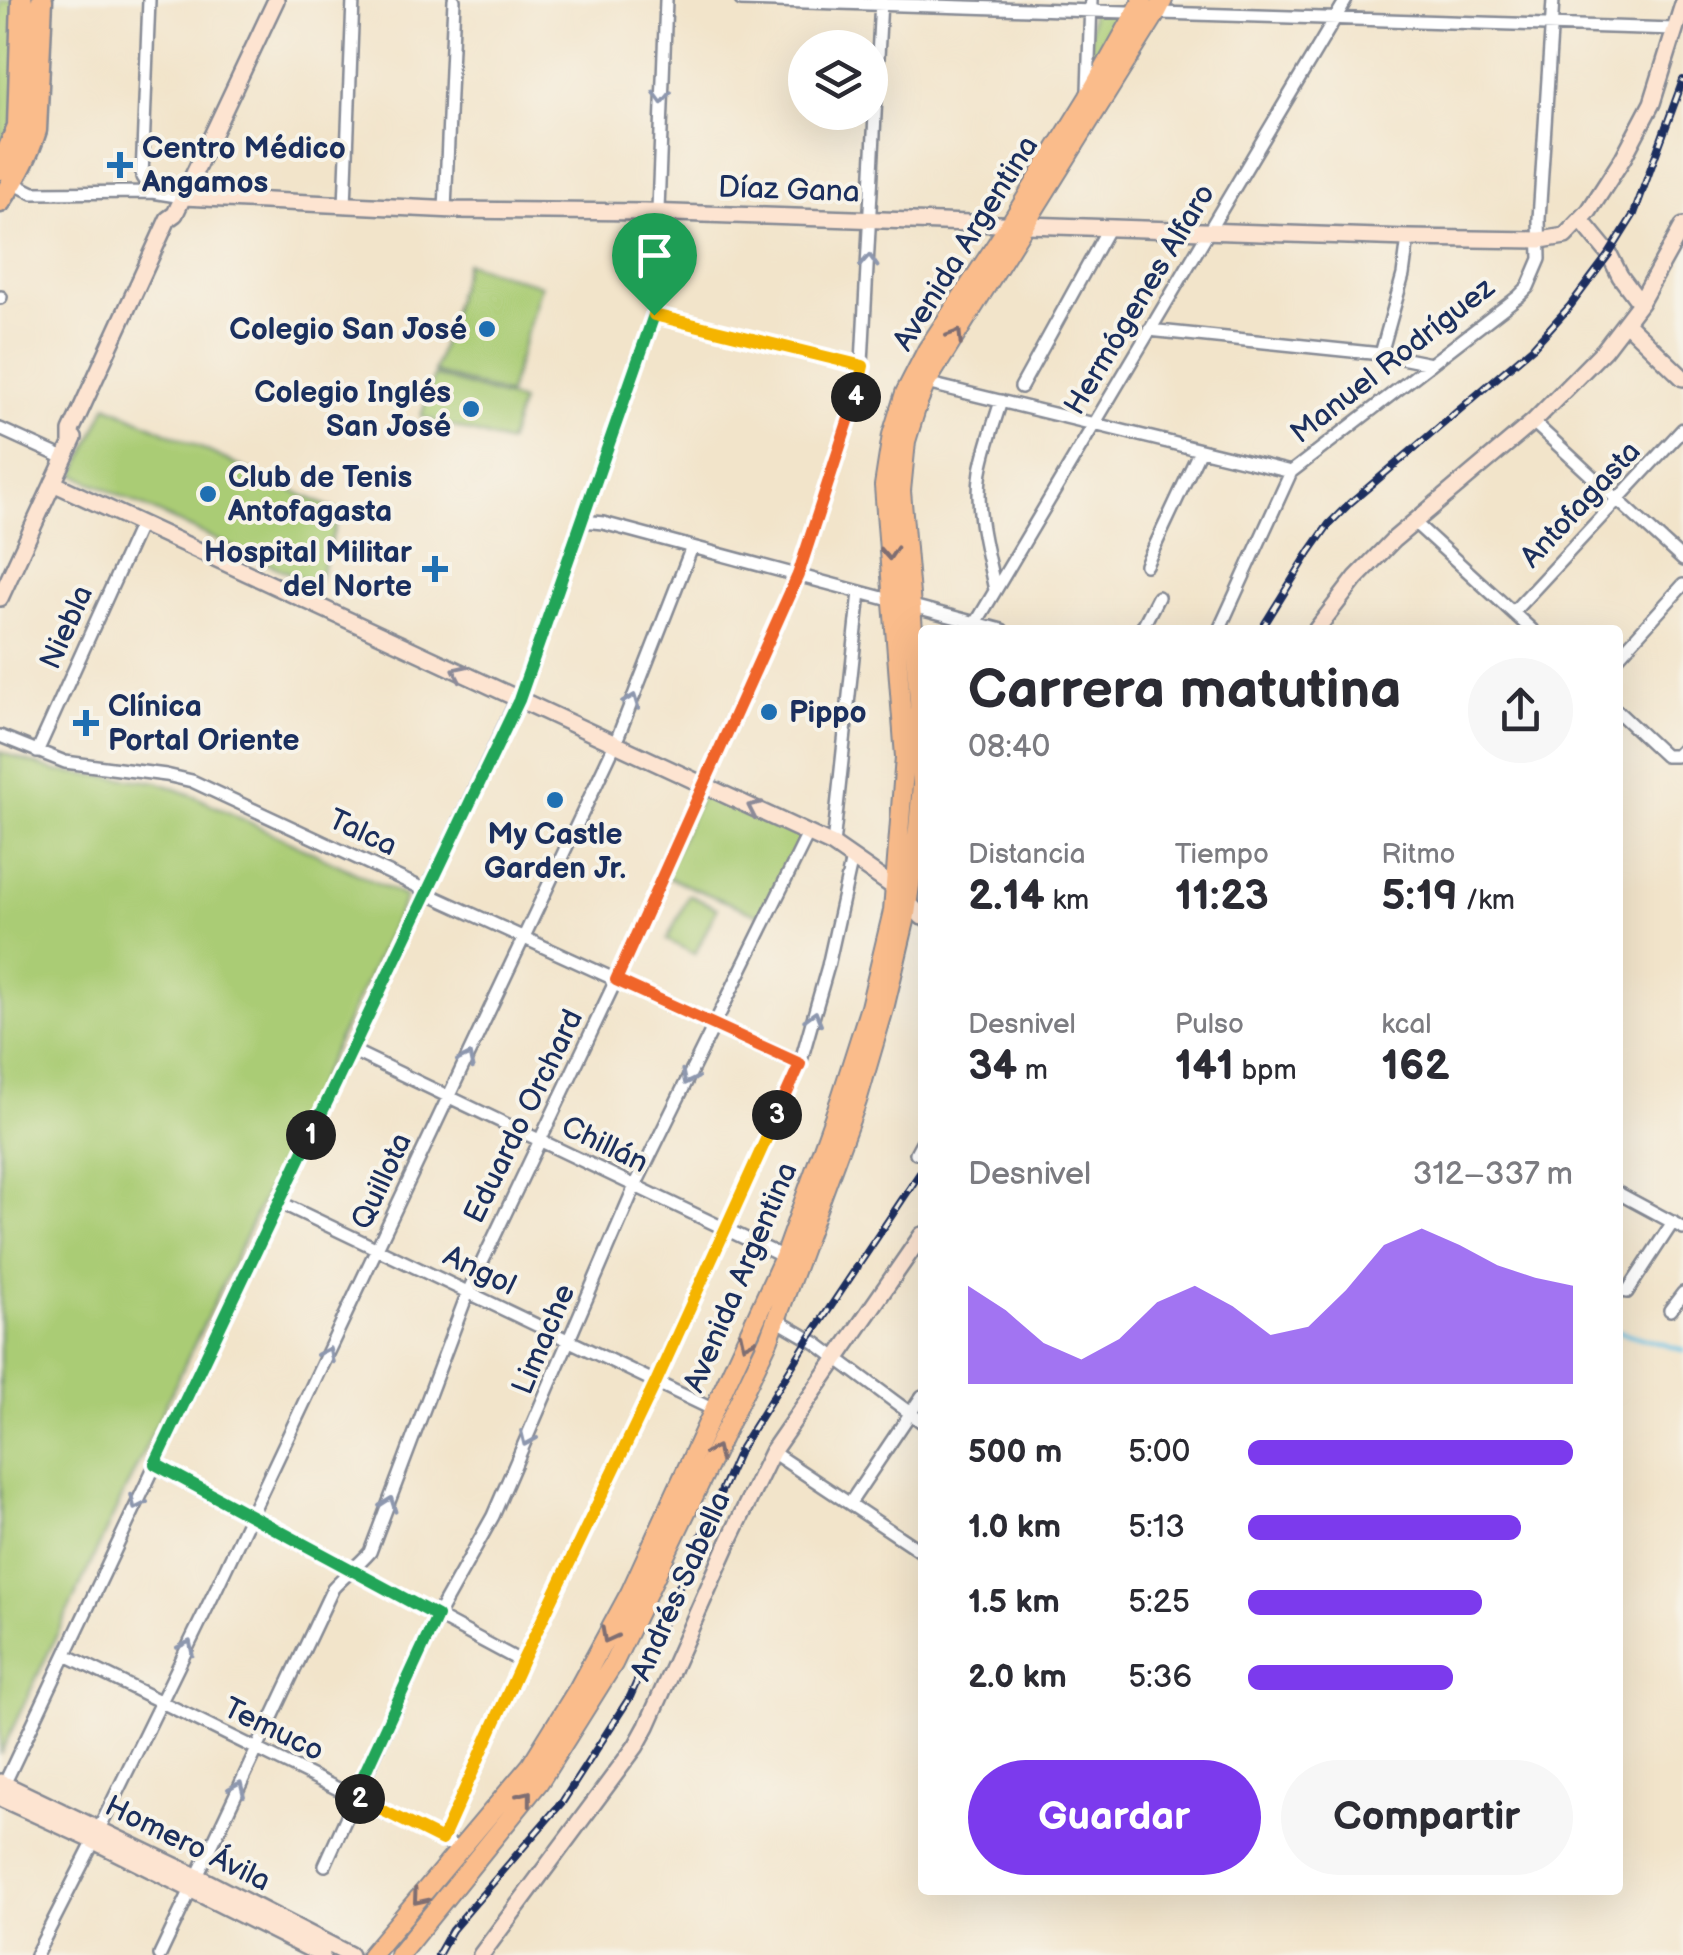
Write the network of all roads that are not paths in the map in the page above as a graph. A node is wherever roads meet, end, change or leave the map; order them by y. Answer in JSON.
{"nodes":[{"id":1,"x":22,"y":0,"type":"edge"},
{"id":2,"x":42,"y":0,"type":"edge"},
{"id":3,"x":149,"y":0,"type":"edge"},
{"id":4,"x":276,"y":0,"type":"edge"},
{"id":5,"x":354,"y":0,"type":"edge"},
{"id":6,"x":454,"y":0,"type":"edge"},
{"id":7,"x":666,"y":0,"type":"edge"},
{"id":8,"x":741,"y":0,"type":"edge"},
{"id":9,"x":1346,"y":0,"type":"edge"},
{"id":10,"x":1554,"y":0,"type":"edge"},
{"id":11,"x":881,"y":2,"type":"edge"},
{"id":12,"x":1683,"y":4,"type":"edge"},
{"id":13,"x":1091,"y":5,"type":"edge"},
{"id":14,"x":1150,"y":6,"type":"edge"},
{"id":15,"x":1336,"y":18,"type":"junction"},
{"id":16,"x":1552,"y":24,"type":"junction"},
{"id":17,"x":1675,"y":29,"type":"junction"},
{"id":18,"x":1088,"y":98,"type":"junction"},
{"id":19,"x":6,"y":176,"type":"edge"},
{"id":20,"x":152,"y":192,"type":"junction"},
{"id":21,"x":183,"y":197,"type":"junction"},
{"id":22,"x":0,"y":202,"type":"edge"},
{"id":23,"x":345,"y":206,"type":"junction"},
{"id":24,"x":445,"y":210,"type":"junction"},
{"id":25,"x":658,"y":212,"type":"junction"},
{"id":26,"x":871,"y":219,"type":"junction"},
{"id":27,"x":1581,"y":220,"type":"junction"},
{"id":28,"x":1018,"y":224,"type":"junction"},
{"id":29,"x":1683,"y":226,"type":"edge"},
{"id":30,"x":1109,"y":227,"type":"junction"},
{"id":31,"x":1208,"y":231,"type":"junction"},
{"id":32,"x":1408,"y":238,"type":"junction"},
{"id":33,"x":1541,"y":240,"type":"junction"},
{"id":34,"x":1640,"y":303,"type":"junction"},
{"id":35,"x":654,"y":315,"type":"junction"},
{"id":36,"x":1626,"y":323,"type":"junction"},
{"id":37,"x":1149,"y":330,"type":"junction"},
{"id":38,"x":1381,"y":354,"type":"junction"},
{"id":39,"x":1431,"y":364,"type":"junction"},
{"id":40,"x":863,"y":366,"type":"junction"},
{"id":41,"x":1683,"y":378,"type":"edge"},
{"id":42,"x":926,"y":383,"type":"junction"},
{"id":43,"x":1021,"y":388,"type":"dead end"},
{"id":44,"x":1001,"y":401,"type":"junction"},
{"id":45,"x":1534,"y":422,"type":"junction"},
{"id":46,"x":1094,"y":424,"type":"junction"},
{"id":47,"x":0,"y":429,"type":"edge"},
{"id":48,"x":1683,"y":429,"type":"edge"},
{"id":49,"x":1200,"y":450,"type":"junction"},
{"id":50,"x":67,"y":451,"type":"junction"},
{"id":51,"x":1291,"y":472,"type":"junction"},
{"id":52,"x":53,"y":483,"type":"junction"},
{"id":53,"x":1618,"y":500,"type":"junction"},
{"id":54,"x":583,"y":521,"type":"junction"},
{"id":55,"x":1414,"y":522,"type":"junction"},
{"id":56,"x":140,"y":524,"type":"junction"},
{"id":57,"x":692,"y":547,"type":"junction"},
{"id":58,"x":1683,"y":560,"type":"edge"},
{"id":59,"x":1146,"y":565,"type":"dead end"},
{"id":60,"x":5,"y":573,"type":"edge"},
{"id":61,"x":798,"y":575,"type":"junction"},
{"id":62,"x":1683,"y":585,"type":"edge"},
{"id":63,"x":995,"y":590,"type":"junction"},
{"id":64,"x":860,"y":592,"type":"junction"},
{"id":65,"x":1158,"y":596,"type":"dead end"},
{"id":66,"x":0,"y":598,"type":"edge"},
{"id":67,"x":901,"y":603,"type":"junction"},
{"id":68,"x":1513,"y":612,"type":"junction"},
{"id":69,"x":976,"y":623,"type":"junction"},
{"id":70,"x":983,"y":625,"type":"edge"},
{"id":71,"x":1144,"y":625,"type":"edge"},
{"id":72,"x":1221,"y":625,"type":"edge"},
{"id":73,"x":1320,"y":625,"type":"edge"},
{"id":74,"x":1527,"y":625,"type":"edge"},
{"id":75,"x":1623,"y":651,"type":"edge"},
{"id":76,"x":918,"y":686,"type":"edge"},
{"id":77,"x":519,"y":700,"type":"junction"},
{"id":78,"x":1623,"y":717,"type":"edge"},
{"id":79,"x":0,"y":736,"type":"edge"},
{"id":80,"x":616,"y":744,"type":"junction"},
{"id":81,"x":1683,"y":749,"type":"edge"},
{"id":82,"x":37,"y":752,"type":"junction"},
{"id":83,"x":705,"y":786,"type":"junction"},
{"id":84,"x":808,"y":834,"type":"junction"},
{"id":85,"x":833,"y":845,"type":"junction"},
{"id":86,"x":852,"y":858,"type":"junction"},
{"id":87,"x":918,"y":869,"type":"edge"},
{"id":88,"x":895,"y":888,"type":"junction"},
{"id":89,"x":427,"y":891,"type":"junction"},
{"id":90,"x":916,"y":910,"type":"edge"},
{"id":91,"x":525,"y":938,"type":"junction"},
{"id":92,"x":616,"y":980,"type":"junction"},
{"id":93,"x":714,"y":1024,"type":"junction"},
{"id":94,"x":351,"y":1050,"type":"junction"},
{"id":95,"x":800,"y":1064,"type":"junction"},
{"id":96,"x":449,"y":1097,"type":"junction"},
{"id":97,"x":538,"y":1140,"type":"junction"},
{"id":98,"x":635,"y":1186,"type":"junction"},
{"id":99,"x":1623,"y":1195,"type":"edge"},
{"id":100,"x":279,"y":1202,"type":"junction"},
{"id":101,"x":1678,"y":1225,"type":"edge"},
{"id":102,"x":726,"y":1229,"type":"junction"},
{"id":103,"x":918,"y":1242,"type":"edge"},
{"id":104,"x":377,"y":1249,"type":"junction"},
{"id":105,"x":784,"y":1257,"type":"junction"},
{"id":106,"x":1623,"y":1290,"type":"edge"},
{"id":107,"x":468,"y":1292,"type":"junction"},
{"id":108,"x":1683,"y":1292,"type":"edge"},
{"id":109,"x":766,"y":1298,"type":"junction"},
{"id":110,"x":1670,"y":1310,"type":"dead end"},
{"id":111,"x":776,"y":1318,"type":"junction"},
{"id":112,"x":570,"y":1341,"type":"junction"},
{"id":113,"x":838,"y":1359,"type":"junction"},
{"id":114,"x":656,"y":1382,"type":"junction"},
{"id":115,"x":918,"y":1402,"type":"edge"},
{"id":116,"x":714,"y":1410,"type":"junction"},
{"id":117,"x":910,"y":1414,"type":"junction"},
{"id":118,"x":918,"y":1419,"type":"edge"},
{"id":119,"x":772,"y":1452,"type":"junction"},
{"id":120,"x":155,"y":1464,"type":"junction"},
{"id":121,"x":850,"y":1503,"type":"junction"},
{"id":122,"x":250,"y":1516,"type":"junction"},
{"id":123,"x":918,"y":1549,"type":"edge"},
{"id":124,"x":353,"y":1571,"type":"junction"},
{"id":125,"x":437,"y":1616,"type":"junction"},
{"id":126,"x":66,"y":1655,"type":"junction"},
{"id":127,"x":522,"y":1662,"type":"junction"},
{"id":128,"x":160,"y":1701,"type":"junction"},
{"id":129,"x":256,"y":1748,"type":"junction"},
{"id":130,"x":1,"y":1789,"type":"edge"},
{"id":131,"x":354,"y":1796,"type":"junction"},
{"id":132,"x":96,"y":1835,"type":"junction"},
{"id":133,"x":442,"y":1840,"type":"junction"},
{"id":134,"x":460,"y":1849,"type":"junction"},
{"id":135,"x":326,"y":1865,"type":"dead end"},
{"id":136,"x":195,"y":1884,"type":"junction"},
{"id":137,"x":36,"y":1955,"type":"edge"},
{"id":138,"x":160,"y":1955,"type":"edge"},
{"id":139,"x":322,"y":1955,"type":"edge"},
{"id":140,"x":350,"y":1955,"type":"edge"},
{"id":141,"x":371,"y":1955,"type":"edge"},
{"id":142,"x":399,"y":1955,"type":"edge"},
{"id":143,"x":481,"y":1955,"type":"edge"}],
"edges":[{"from":1,"to":19,"type":"highway"},
{"from":2,"to":19,"type":"highway"},
{"from":3,"to":20,"type":"street"},
{"from":4,"to":21,"type":"street"},
{"from":5,"to":23,"type":"street"},
{"from":6,"to":24,"type":"street"},
{"from":7,"to":25,"type":"street","one_way":true},
{"from":8,"to":11,"type":"street"},
{"from":9,"to":15,"type":"street","name":"Hermógenes Alfaro"},
{"from":10,"to":16,"type":"street","name":"Manuel Rodríguez"},
{"from":11,"to":13,"type":"street"},
{"from":11,"to":26,"type":"street","name":"Eduardo Orchard"},
{"from":12,"to":17,"type":"street"},
{"from":13,"to":14,"type":"street"},
{"from":13,"to":18,"type":"street"},
{"from":14,"to":15,"type":"street"},
{"from":14,"to":18,"type":"main road","name":"Avenida Argentina"},
{"from":14,"to":28,"type":"main road","name":"Avenida Argentina"},
{"from":15,"to":16,"type":"street"},
{"from":15,"to":31,"type":"street","name":"Hermógenes Alfaro"},
{"from":16,"to":17,"type":"street"},
{"from":16,"to":33,"type":"street","name":"Manuel Rodríguez"},
{"from":17,"to":27,"type":"street"},
{"from":18,"to":28,"type":"main road","name":"Avenida Argentina"},
{"from":19,"to":20,"type":"street","name":"Díaz Gana"},
{"from":19,"to":22,"type":"highway"},
{"from":20,"to":21,"type":"street","name":"Díaz Gana"},
{"from":21,"to":23,"type":"street","name":"Díaz Gana"},
{"from":21,"to":50,"type":"street"},
{"from":23,"to":24,"type":"street","name":"Díaz Gana"},
{"from":24,"to":25,"type":"street","name":"Díaz Gana"},
{"from":25,"to":26,"type":"street","name":"Díaz Gana"},
{"from":25,"to":35,"type":"street"},
{"from":26,"to":28,"type":"street","name":"Díaz Gana"},
{"from":40,"to":26,"type":"street","name":"Eduardo Orchard","one_way":true},
{"from":27,"to":33,"type":"street","name":"Díaz Gana"},
{"from":27,"to":34,"type":"street"},
{"from":28,"to":30,"type":"street","name":"Díaz Gana"},
{"from":42,"to":28,"type":"main road","name":"Avenida Argentina","one_way":true},
{"from":28,"to":67,"type":"main road","name":"Avenida Argentina","one_way":true},
{"from":29,"to":34,"type":"street"},
{"from":30,"to":31,"type":"street","name":"Díaz Gana"},
{"from":30,"to":43,"type":"street"},
{"from":31,"to":32,"type":"street","name":"Díaz Gana"},
{"from":31,"to":37,"type":"street","name":"Hermógenes Alfaro"},
{"from":32,"to":33,"type":"street","name":"Díaz Gana"},
{"from":32,"to":38,"type":"street"},
{"from":33,"to":39,"type":"street","name":"Manuel Rodríguez"},
{"from":34,"to":36,"type":"street"},
{"from":35,"to":40,"type":"street"},
{"from":35,"to":54,"type":"street"},
{"from":36,"to":41,"type":"street"},
{"from":36,"to":45,"type":"street"},
{"from":37,"to":38,"type":"street"},
{"from":37,"to":46,"type":"street","name":"Hermógenes Alfaro"},
{"from":38,"to":39,"type":"street"},
{"from":39,"to":51,"type":"street","name":"Manuel Rodríguez"},
{"from":40,"to":61,"type":"street","name":"Eduardo Orchard"},
{"from":42,"to":44,"type":"street"},
{"from":42,"to":67,"type":"main road","name":"Avenida Argentina"},
{"from":44,"to":46,"type":"street"},
{"from":44,"to":63,"type":"street"},
{"from":45,"to":53,"type":"street"},
{"from":45,"to":55,"type":"street"},
{"from":46,"to":49,"type":"street"},
{"from":46,"to":63,"type":"street","name":"Hermógenes Alfaro"},
{"from":47,"to":50,"type":"street"},
{"from":48,"to":53,"type":"street","name":"Antofagasta"},
{"from":49,"to":51,"type":"street"},
{"from":49,"to":59,"type":"street"},
{"from":50,"to":52,"type":"street"},
{"from":51,"to":72,"type":"street","name":"Manuel Rodríguez"},
{"from":52,"to":56,"type":"street"},
{"from":52,"to":60,"type":"street"},
{"from":53,"to":58,"type":"street"},
{"from":53,"to":68,"type":"street","name":"Antofagasta"},
{"from":54,"to":57,"type":"street"},
{"from":54,"to":77,"type":"street"},
{"from":55,"to":68,"type":"street"},
{"from":55,"to":73,"type":"street"},
{"from":77,"to":56,"type":"street","one_way":true},
{"from":56,"to":82,"type":"street","name":"Niebla"},
{"from":57,"to":61,"type":"street"},
{"from":80,"to":57,"type":"street","name":"Quillota","one_way":true},
{"from":60,"to":66,"type":"street"},
{"from":61,"to":64,"type":"street"},
{"from":61,"to":83,"type":"street","name":"Eduardo Orchard"},
{"from":62,"to":75,"type":"street"},
{"from":63,"to":69,"type":"street","name":"Hermógenes Alfaro"},
{"from":64,"to":67,"type":"street"},
{"from":64,"to":85,"type":"street"},
{"from":65,"to":71,"type":"street"},
{"from":67,"to":69,"type":"street"},
{"from":67,"to":76,"type":"main road","name":"Avenida Argentina"},
{"from":67,"to":88,"type":"main road","name":"Avenida Argentina"},
{"from":68,"to":74,"type":"street"},
{"from":69,"to":70,"type":"street"},
{"from":77,"to":80,"type":"street"},
{"from":77,"to":89,"type":"street"},
{"from":78,"to":81,"type":"street"},
{"from":79,"to":82,"type":"street","name":"Talca"},
{"from":80,"to":83,"type":"street"},
{"from":80,"to":91,"type":"street","name":"Quillota"},
{"from":82,"to":89,"type":"street","name":"Talca"},
{"from":84,"to":83,"type":"street","one_way":true},
{"from":83,"to":92,"type":"street","name":"Eduardo Orchard"},
{"from":84,"to":85,"type":"street"},
{"from":84,"to":93,"type":"street","name":"Limache"},
{"from":85,"to":86,"type":"street"},
{"from":86,"to":88,"type":"street"},
{"from":95,"to":86,"type":"street","one_way":true},
{"from":87,"to":90,"type":"main road","name":"Avenida Argentina"},
{"from":88,"to":90,"type":"street"},
{"from":88,"to":105,"type":"main road","name":"Avenida Argentina"},
{"from":89,"to":91,"type":"street","name":"Talca"},
{"from":89,"to":94,"type":"street"},
{"from":90,"to":111,"type":"main road","name":"Avenida Argentina"},
{"from":91,"to":92,"type":"street","name":"Talca"},
{"from":96,"to":91,"type":"street","name":"Quillota","one_way":true},
{"from":92,"to":93,"type":"street","name":"Talca"},
{"from":92,"to":97,"type":"street","name":"Eduardo Orchard"},
{"from":93,"to":95,"type":"street","name":"Talca"},
{"from":93,"to":98,"type":"street","name":"Limache","one_way":true},
{"from":94,"to":96,"type":"street","name":"Chillán"},
{"from":94,"to":100,"type":"street"},
{"from":95,"to":102,"type":"street"},
{"from":96,"to":97,"type":"street","name":"Chillán"},
{"from":96,"to":104,"type":"street","name":"Quillota"},
{"from":97,"to":98,"type":"street","name":"Chillán"},
{"from":97,"to":107,"type":"street","name":"Eduardo Orchard"},
{"from":98,"to":102,"type":"street","name":"Chillán"},
{"from":98,"to":112,"type":"street","name":"Limache"},
{"from":99,"to":101,"type":"street"},
{"from":100,"to":104,"type":"street","name":"Angol"},
{"from":100,"to":120,"type":"street"},
{"from":101,"to":106,"type":"street"},
{"from":102,"to":105,"type":"street","name":"Chillán"},
{"from":102,"to":114,"type":"street"},
{"from":103,"to":113,"type":"street","name":"Andrés Sabella"},
{"from":104,"to":107,"type":"street","name":"Angol"},
{"from":122,"to":104,"type":"street","name":"Quillota","one_way":true},
{"from":105,"to":109,"type":"main road","name":"Avenida Argentina"},
{"from":107,"to":112,"type":"street","name":"Angol"},
{"from":124,"to":107,"type":"street","name":"Eduardo Orchard","one_way":true},
{"from":108,"to":110,"type":"street"},
{"from":109,"to":111,"type":"street"},
{"from":109,"to":116,"type":"main road","name":"Avenida Argentina","one_way":true},
{"from":111,"to":113,"type":"street"},
{"from":142,"to":111,"type":"main road","name":"Avenida Argentina","one_way":true},
{"from":112,"to":114,"type":"street","name":"Angol"},
{"from":112,"to":125,"type":"street","name":"Limache","one_way":true},
{"from":113,"to":117,"type":"street"},
{"from":113,"to":119,"type":"street","name":"Andrés Sabella"},
{"from":114,"to":116,"type":"street","name":"Angol"},
{"from":114,"to":127,"type":"street"},
{"from":115,"to":117,"type":"street"},
{"from":116,"to":134,"type":"main road","name":"Avenida Argentina","one_way":true},
{"from":117,"to":118,"type":"street"},
{"from":117,"to":121,"type":"street"},
{"from":119,"to":121,"type":"street"},
{"from":119,"to":143,"type":"street","name":"Andrés Sabella"},
{"from":120,"to":122,"type":"street"},
{"from":120,"to":126,"type":"street","one_way":true},
{"from":121,"to":123,"type":"street"},
{"from":122,"to":124,"type":"street"},
{"from":128,"to":122,"type":"street","name":"Quillota","one_way":true},
{"from":124,"to":125,"type":"street"},
{"from":124,"to":129,"type":"street","name":"Eduardo Orchard"},
{"from":125,"to":127,"type":"street"},
{"from":125,"to":131,"type":"street","name":"Limache"},
{"from":126,"to":128,"type":"street","name":"Temuco"},
{"from":126,"to":130,"type":"street"},
{"from":127,"to":133,"type":"street"},
{"from":128,"to":129,"type":"street","name":"Temuco"},
{"from":128,"to":132,"type":"street","name":"Quillota"},
{"from":129,"to":131,"type":"street","name":"Temuco"},
{"from":136,"to":129,"type":"street","name":"Eduardo Orchard","one_way":true},
{"from":130,"to":132,"type":"street","name":"Homero Ávila"},
{"from":131,"to":133,"type":"street","name":"Temuco"},
{"from":131,"to":135,"type":"street","name":"Limache"},
{"from":132,"to":136,"type":"street","name":"Homero Ávila"},
{"from":132,"to":137,"type":"street","name":"Quillota"},
{"from":133,"to":134,"type":"street","name":"Temuco"},
{"from":134,"to":141,"type":"main road","name":"Avenida Argentina","one_way":true},
{"from":136,"to":138,"type":"street","name":"Eduardo Orchard"},
{"from":136,"to":139,"type":"street","name":"Homero Ávila"},
{"from":136,"to":140,"type":"street","name":"Homero Ávila"}]}
